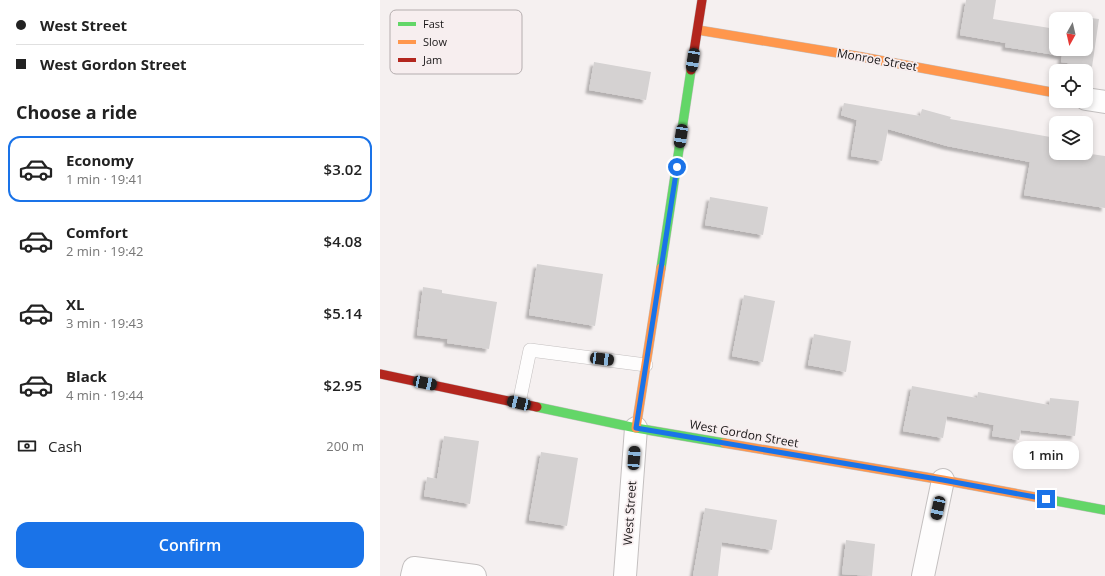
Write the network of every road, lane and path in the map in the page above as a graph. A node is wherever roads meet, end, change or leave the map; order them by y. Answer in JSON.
{"nodes":[{"id":1,"x":702,"y":0,"type":"edge"},
{"id":2,"x":698,"y":30,"type":"junction"},
{"id":3,"x":1049,"y":92,"type":"edge"},
{"id":4,"x":1093,"y":100,"type":"edge"},
{"id":5,"x":1105,"y":102,"type":"edge"},
{"id":6,"x":646,"y":364,"type":"junction"},
{"id":7,"x":380,"y":374,"type":"edge"},
{"id":8,"x":519,"y":403,"type":"junction"},
{"id":9,"x":636,"y":428,"type":"junction"},
{"id":10,"x":943,"y":480,"type":"junction"},
{"id":11,"x":1105,"y":510,"type":"edge"},
{"id":12,"x":412,"y":576,"type":"edge"},
{"id":13,"x":475,"y":576,"type":"edge"},
{"id":14,"x":625,"y":576,"type":"edge"},
{"id":15,"x":923,"y":576,"type":"edge"}],
"edges":[{"from":1,"to":2,"type":"street","name":"West Street"},
{"from":2,"to":3,"type":"street","name":"Monroe Street"},
{"from":2,"to":6,"type":"street","name":"West Street"},
{"from":4,"to":5,"type":"street"},
{"from":6,"to":8,"type":"lane"},
{"from":6,"to":9,"type":"street","name":"West Street"},
{"from":7,"to":8,"type":"street","name":"West Gordon Street"},
{"from":8,"to":9,"type":"street","name":"West Gordon Street"},
{"from":9,"to":10,"type":"street","name":"West Gordon Street"},
{"from":9,"to":14,"type":"street","name":"West Street"},
{"from":10,"to":11,"type":"street","name":"West Gordon Street"},
{"from":10,"to":15,"type":"street"},
{"from":12,"to":13,"type":"street"}]}
